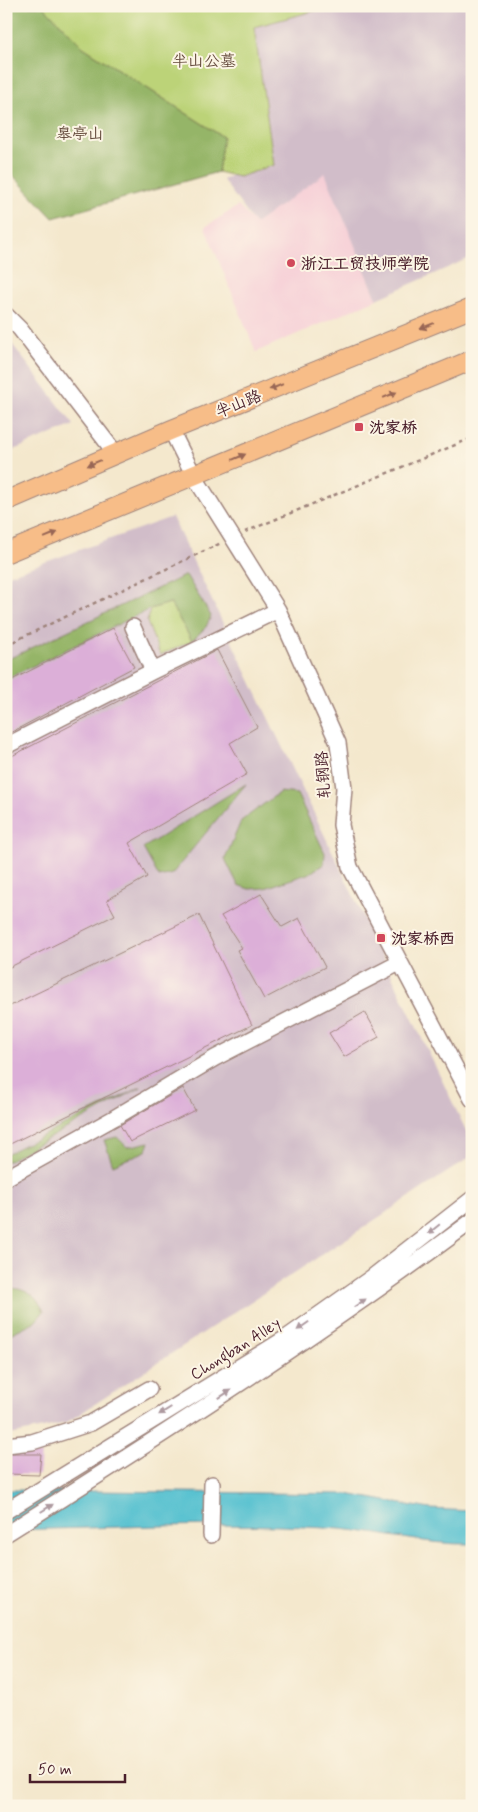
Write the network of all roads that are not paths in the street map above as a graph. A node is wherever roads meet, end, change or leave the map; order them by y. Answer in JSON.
{"nodes":[{"id":1,"x":472,"y":308,"type":"edge"},
{"id":2,"x":6,"y":315,"type":"edge"},
{"id":3,"x":472,"y":360,"type":"edge"},
{"id":4,"x":171,"y":430,"type":"junction"},
{"id":5,"x":116,"y":454,"type":"junction"},
{"id":6,"x":194,"y":476,"type":"junction"},
{"id":7,"x":6,"y":501,"type":"edge"},
{"id":8,"x":6,"y":553,"type":"edge"},
{"id":9,"x":278,"y":610,"type":"junction"},
{"id":10,"x":133,"y":627,"type":"dead end"},
{"id":11,"x":153,"y":671,"type":"junction"},
{"id":12,"x":6,"y":746,"type":"edge"},
{"id":13,"x":399,"y":963,"type":"junction"},
{"id":14,"x":472,"y":1099,"type":"edge"},
{"id":15,"x":6,"y":1178,"type":"edge"},
{"id":16,"x":472,"y":1199,"type":"edge"},
{"id":17,"x":472,"y":1221,"type":"edge"},
{"id":18,"x":149,"y":1389,"type":"dead end"},
{"id":19,"x":6,"y":1445,"type":"edge"},
{"id":20,"x":212,"y":1484,"type":"dead end"},
{"id":21,"x":6,"y":1511,"type":"edge"},
{"id":22,"x":6,"y":1534,"type":"edge"},
{"id":23,"x":211,"y":1535,"type":"dead end"}],
"edges":[{"from":1,"to":4,"type":"main road","name":"半山路","one_way":true},
{"from":2,"to":5,"type":"street"},
{"from":6,"to":3,"type":"main road","one_way":true},
{"from":4,"to":5,"type":"main road","name":"半山路"},
{"from":4,"to":6,"type":"street","name":"轧钢路"},
{"from":5,"to":7,"type":"main road","name":"半山路","one_way":true},
{"from":8,"to":6,"type":"main road","one_way":true},
{"from":6,"to":9,"type":"street","name":"轧钢路"},
{"from":9,"to":11,"type":"street"},
{"from":9,"to":13,"type":"street","name":"轧钢路"},
{"from":10,"to":11,"type":"street"},
{"from":11,"to":12,"type":"street"},
{"from":13,"to":14,"type":"street","name":"轧钢路"},
{"from":13,"to":15,"type":"street"},
{"from":16,"to":21,"type":"street","name":"Chongban Alley","one_way":true},
{"from":22,"to":17,"type":"street","name":"Chongban Alley","one_way":true},
{"from":18,"to":19,"type":"street"},
{"from":20,"to":23,"type":"street"}]}
